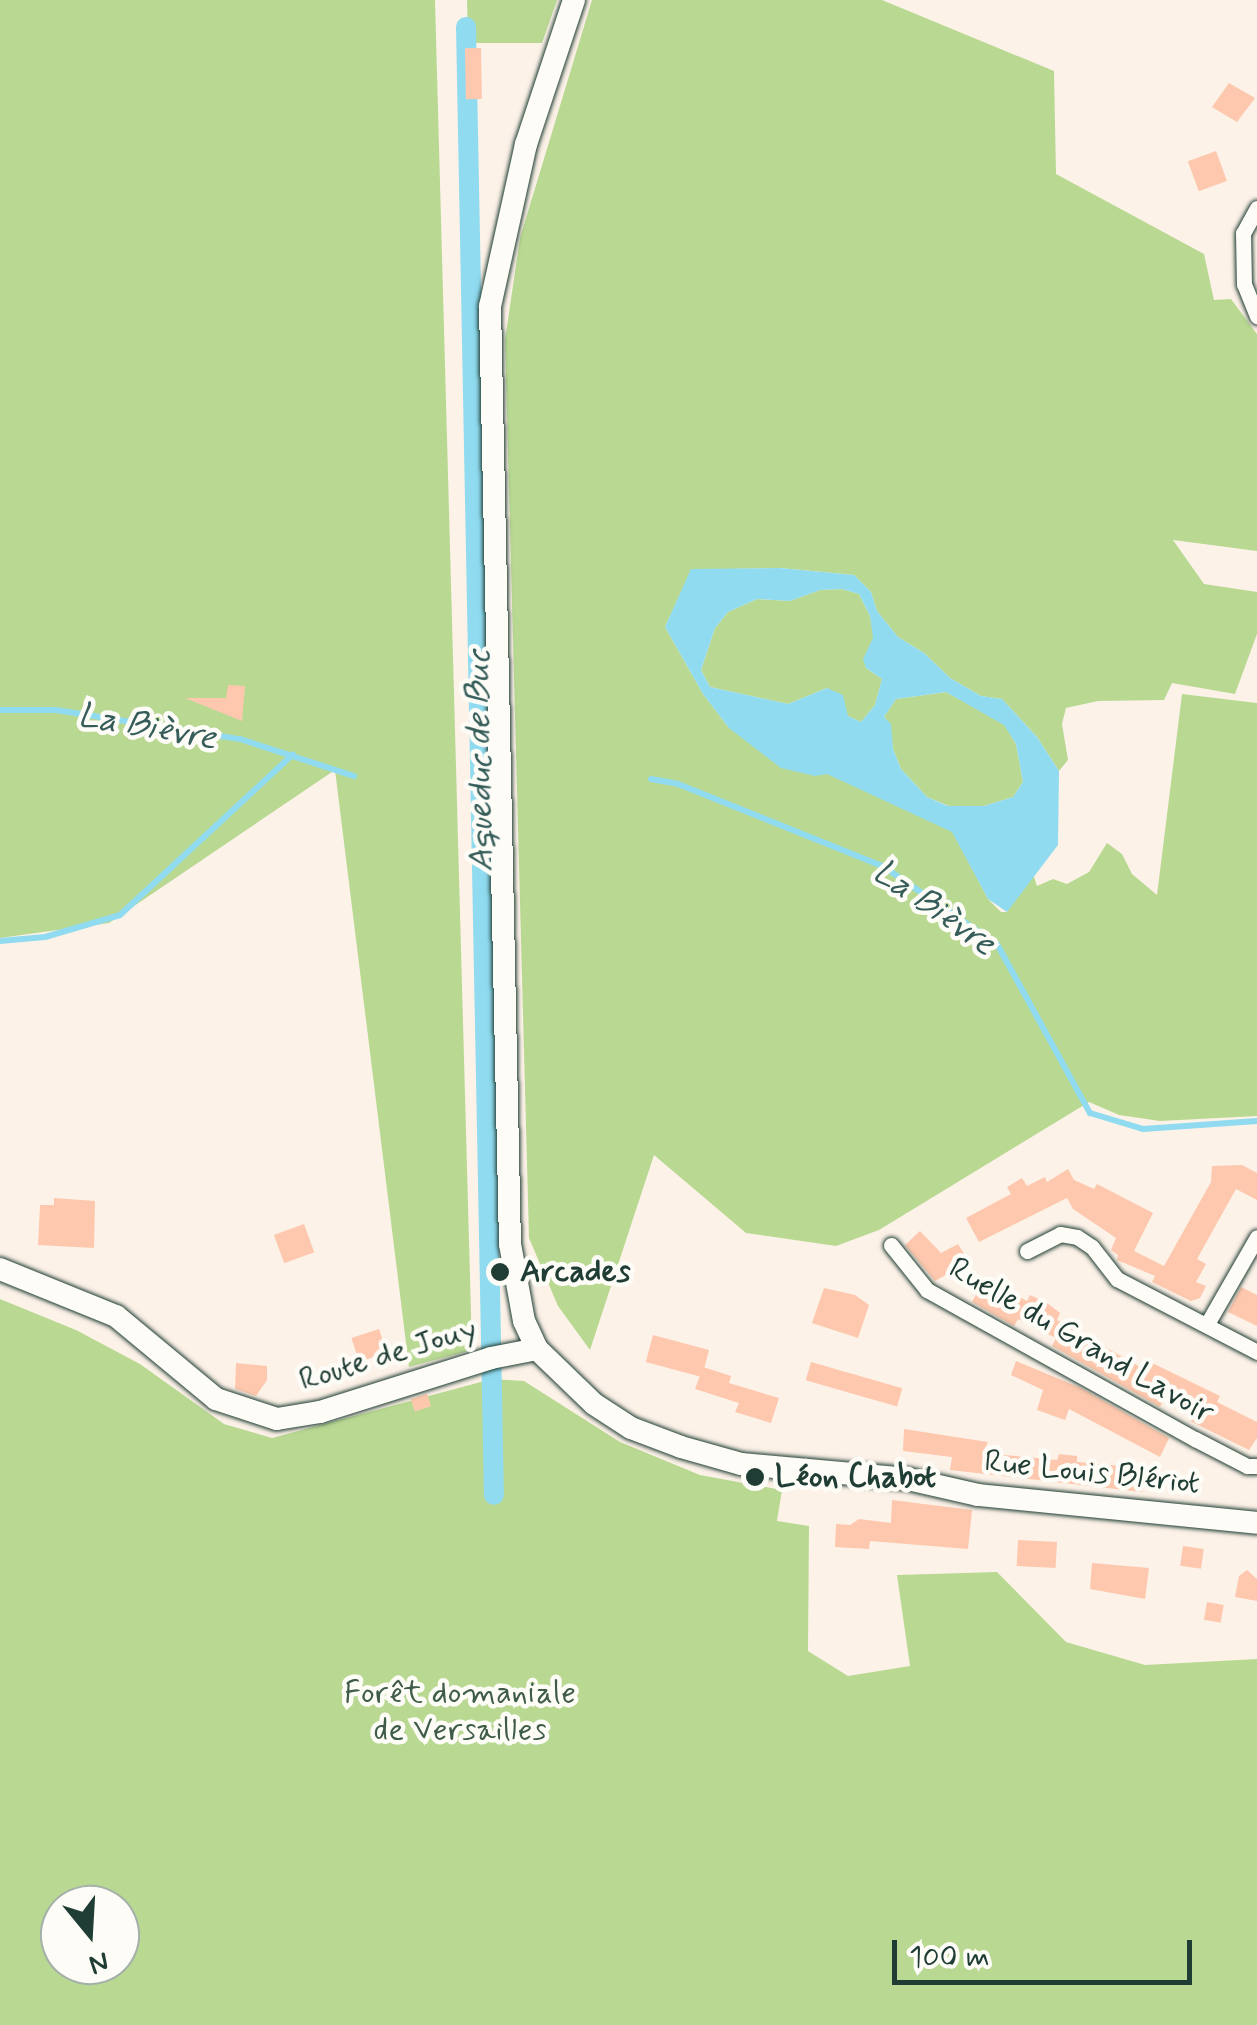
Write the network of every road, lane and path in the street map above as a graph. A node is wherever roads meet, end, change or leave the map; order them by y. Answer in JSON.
{"nodes":[{"id":1,"x":574,"y":0,"type":"edge"},
{"id":2,"x":1257,"y":208,"type":"edge"},
{"id":3,"x":1257,"y":316,"type":"edge"},
{"id":4,"x":1257,"y":1237,"type":"edge"},
{"id":5,"x":891,"y":1245,"type":"dead end"},
{"id":6,"x":1027,"y":1251,"type":"dead end"},
{"id":7,"x":0,"y":1269,"type":"edge"},
{"id":8,"x":1207,"y":1324,"type":"junction"},
{"id":9,"x":538,"y":1349,"type":"junction"},
{"id":10,"x":1257,"y":1352,"type":"edge"},
{"id":11,"x":1257,"y":1466,"type":"edge"},
{"id":12,"x":1257,"y":1523,"type":"edge"}],
"edges":[{"from":1,"to":9,"type":"main road"},
{"from":2,"to":3,"type":"street"},
{"from":4,"to":8,"type":"street"},
{"from":5,"to":11,"type":"street","name":"Ruelle du Grand Lavoir"},
{"from":6,"to":8,"type":"street"},
{"from":7,"to":9,"type":"main road","name":"Route de Jouy"},
{"from":8,"to":10,"type":"street"},
{"from":9,"to":12,"type":"main road","name":"Rue Louis Blériot"}]}
